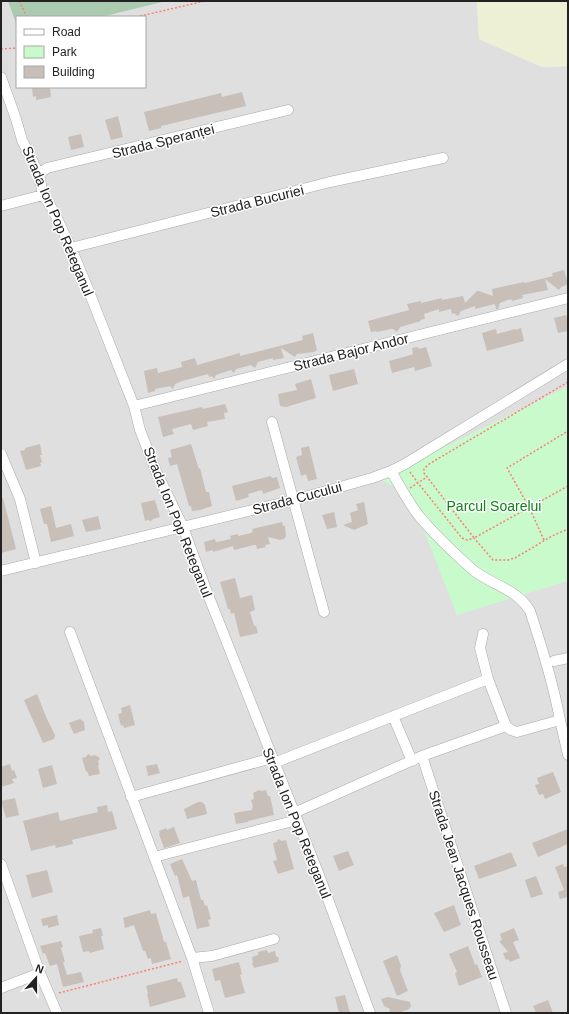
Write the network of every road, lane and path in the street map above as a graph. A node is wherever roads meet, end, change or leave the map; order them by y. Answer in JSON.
{"nodes":[{"id":1,"x":19,"y":1,"type":"edge"},
{"id":2,"x":205,"y":1,"type":"edge"},
{"id":3,"x":27,"y":16,"type":"edge"},
{"id":4,"x":140,"y":16,"type":"edge"},
{"id":5,"x":16,"y":48,"type":"edge"},
{"id":6,"x":1,"y":49,"type":"edge"},
{"id":7,"x":1,"y":77,"type":"edge"},
{"id":8,"x":288,"y":110,"type":"dead end"},
{"id":9,"x":443,"y":158,"type":"dead end"},
{"id":10,"x":39,"y":174,"type":"junction"},
{"id":11,"x":43,"y":195,"type":"junction"},
{"id":12,"x":1,"y":206,"type":"edge"},
{"id":13,"x":71,"y":248,"type":"junction"},
{"id":14,"x":568,"y":298,"type":"edge"},
{"id":15,"x":568,"y":364,"type":"edge"},
{"id":16,"x":568,"y":382,"type":"edge"},
{"id":17,"x":134,"y":406,"type":"junction"},
{"id":18,"x":272,"y":422,"type":"dead end"},
{"id":19,"x":568,"y":431,"type":"edge"},
{"id":20,"x":1,"y":454,"type":"edge"},
{"id":21,"x":405,"y":464,"type":"junction"},
{"id":22,"x":391,"y":471,"type":"junction"},
{"id":23,"x":427,"y":477,"type":"junction"},
{"id":24,"x":418,"y":483,"type":"junction"},
{"id":25,"x":568,"y":486,"type":"edge"},
{"id":26,"x":403,"y":492,"type":"junction"},
{"id":27,"x":294,"y":500,"type":"junction"},
{"id":28,"x":529,"y":507,"type":"junction"},
{"id":29,"x":183,"y":527,"type":"junction"},
{"id":30,"x":568,"y":529,"type":"edge"},
{"id":31,"x":474,"y":538,"type":"junction"},
{"id":32,"x":544,"y":540,"type":"junction"},
{"id":33,"x":36,"y":563,"type":"junction"},
{"id":34,"x":1,"y":571,"type":"edge"},
{"id":35,"x":324,"y":612,"type":"dead end"},
{"id":36,"x":70,"y":632,"type":"dead end"},
{"id":37,"x":483,"y":634,"type":"dead end"},
{"id":38,"x":568,"y":658,"type":"edge"},
{"id":39,"x":554,"y":661,"type":"dead end"},
{"id":40,"x":488,"y":679,"type":"junction"},
{"id":41,"x":393,"y":716,"type":"junction"},
{"id":42,"x":560,"y":720,"type":"junction"},
{"id":43,"x":506,"y":726,"type":"junction"},
{"id":44,"x":568,"y":755,"type":"edge"},
{"id":45,"x":422,"y":756,"type":"junction"},
{"id":46,"x":273,"y":761,"type":"junction"},
{"id":47,"x":412,"y":761,"type":"junction"},
{"id":48,"x":131,"y":797,"type":"junction"},
{"id":49,"x":296,"y":817,"type":"junction"},
{"id":50,"x":154,"y":857,"type":"junction"},
{"id":51,"x":1,"y":864,"type":"edge"},
{"id":52,"x":274,"y":938,"type":"dead end"},
{"id":53,"x":192,"y":958,"type":"junction"},
{"id":54,"x":40,"y":973,"type":"junction"},
{"id":55,"x":1,"y":988,"type":"edge"},
{"id":56,"x":50,"y":996,"type":"junction"},
{"id":57,"x":57,"y":1013,"type":"edge"},
{"id":58,"x":209,"y":1013,"type":"edge"},
{"id":59,"x":370,"y":1013,"type":"edge"},
{"id":60,"x":506,"y":1013,"type":"edge"}],
"edges":[{"from":1,"to":3,"type":"path"},
{"from":2,"to":4,"type":"path"},
{"from":5,"to":6,"type":"path"},
{"from":7,"to":10,"type":"street","name":"Strada Ion Pop Reteganul"},
{"from":8,"to":10,"type":"street","name":"Strada Speranței"},
{"from":9,"to":13,"type":"street","name":"Strada Bucuriei"},
{"from":10,"to":11,"type":"street","name":"Strada Ion Pop Reteganul"},
{"from":11,"to":12,"type":"street"},
{"from":11,"to":13,"type":"street","name":"Strada Ion Pop Reteganul"},
{"from":13,"to":17,"type":"street","name":"Strada Ion Pop Reteganul"},
{"from":14,"to":17,"type":"street","name":"Strada Bajor Andor"},
{"from":15,"to":21,"type":"street","name":"Strada Cucului"},
{"from":16,"to":23,"type":"path"},
{"from":17,"to":29,"type":"street","name":"Strada Ion Pop Reteganul"},
{"from":18,"to":27,"type":"street"},
{"from":19,"to":28,"type":"path"},
{"from":20,"to":33,"type":"street"},
{"from":21,"to":22,"type":"street","name":"Strada Cucului"},
{"from":21,"to":24,"type":"path"},
{"from":22,"to":26,"type":"street"},
{"from":22,"to":27,"type":"street","name":"Strada Cucului"},
{"from":23,"to":24,"type":"path"},
{"from":23,"to":31,"type":"path"},
{"from":24,"to":26,"type":"path"},
{"from":24,"to":31,"type":"path"},
{"from":25,"to":28,"type":"path"},
{"from":26,"to":42,"type":"street"},
{"from":27,"to":29,"type":"street","name":"Strada Cucului"},
{"from":27,"to":35,"type":"street"},
{"from":28,"to":31,"type":"path"},
{"from":28,"to":32,"type":"path"},
{"from":29,"to":33,"type":"street","name":"Strada Cucului"},
{"from":29,"to":46,"type":"street","name":"Strada Ion Pop Reteganul"},
{"from":30,"to":32,"type":"path"},
{"from":31,"to":32,"type":"path"},
{"from":33,"to":34,"type":"street","name":"Strada Cucului"},
{"from":36,"to":48,"type":"street"},
{"from":37,"to":40,"type":"street"},
{"from":38,"to":39,"type":"street"},
{"from":40,"to":41,"type":"street"},
{"from":40,"to":43,"type":"street"},
{"from":41,"to":46,"type":"street"},
{"from":41,"to":47,"type":"street"},
{"from":42,"to":43,"type":"street"},
{"from":42,"to":44,"type":"street"},
{"from":43,"to":45,"type":"street"},
{"from":45,"to":47,"type":"street"},
{"from":45,"to":60,"type":"street","name":"Strada Jean Jacques Rousseau"},
{"from":46,"to":48,"type":"street"},
{"from":46,"to":49,"type":"street","name":"Strada Ion Pop Reteganul"},
{"from":47,"to":49,"type":"street"},
{"from":48,"to":50,"type":"street"},
{"from":49,"to":50,"type":"street"},
{"from":49,"to":59,"type":"street","name":"Strada Ion Pop Reteganul"},
{"from":50,"to":53,"type":"street"},
{"from":51,"to":54,"type":"street"},
{"from":52,"to":53,"type":"street"},
{"from":53,"to":56,"type":"path"},
{"from":53,"to":58,"type":"street"},
{"from":54,"to":55,"type":"street"},
{"from":54,"to":56,"type":"street"},
{"from":56,"to":57,"type":"street"}]}
